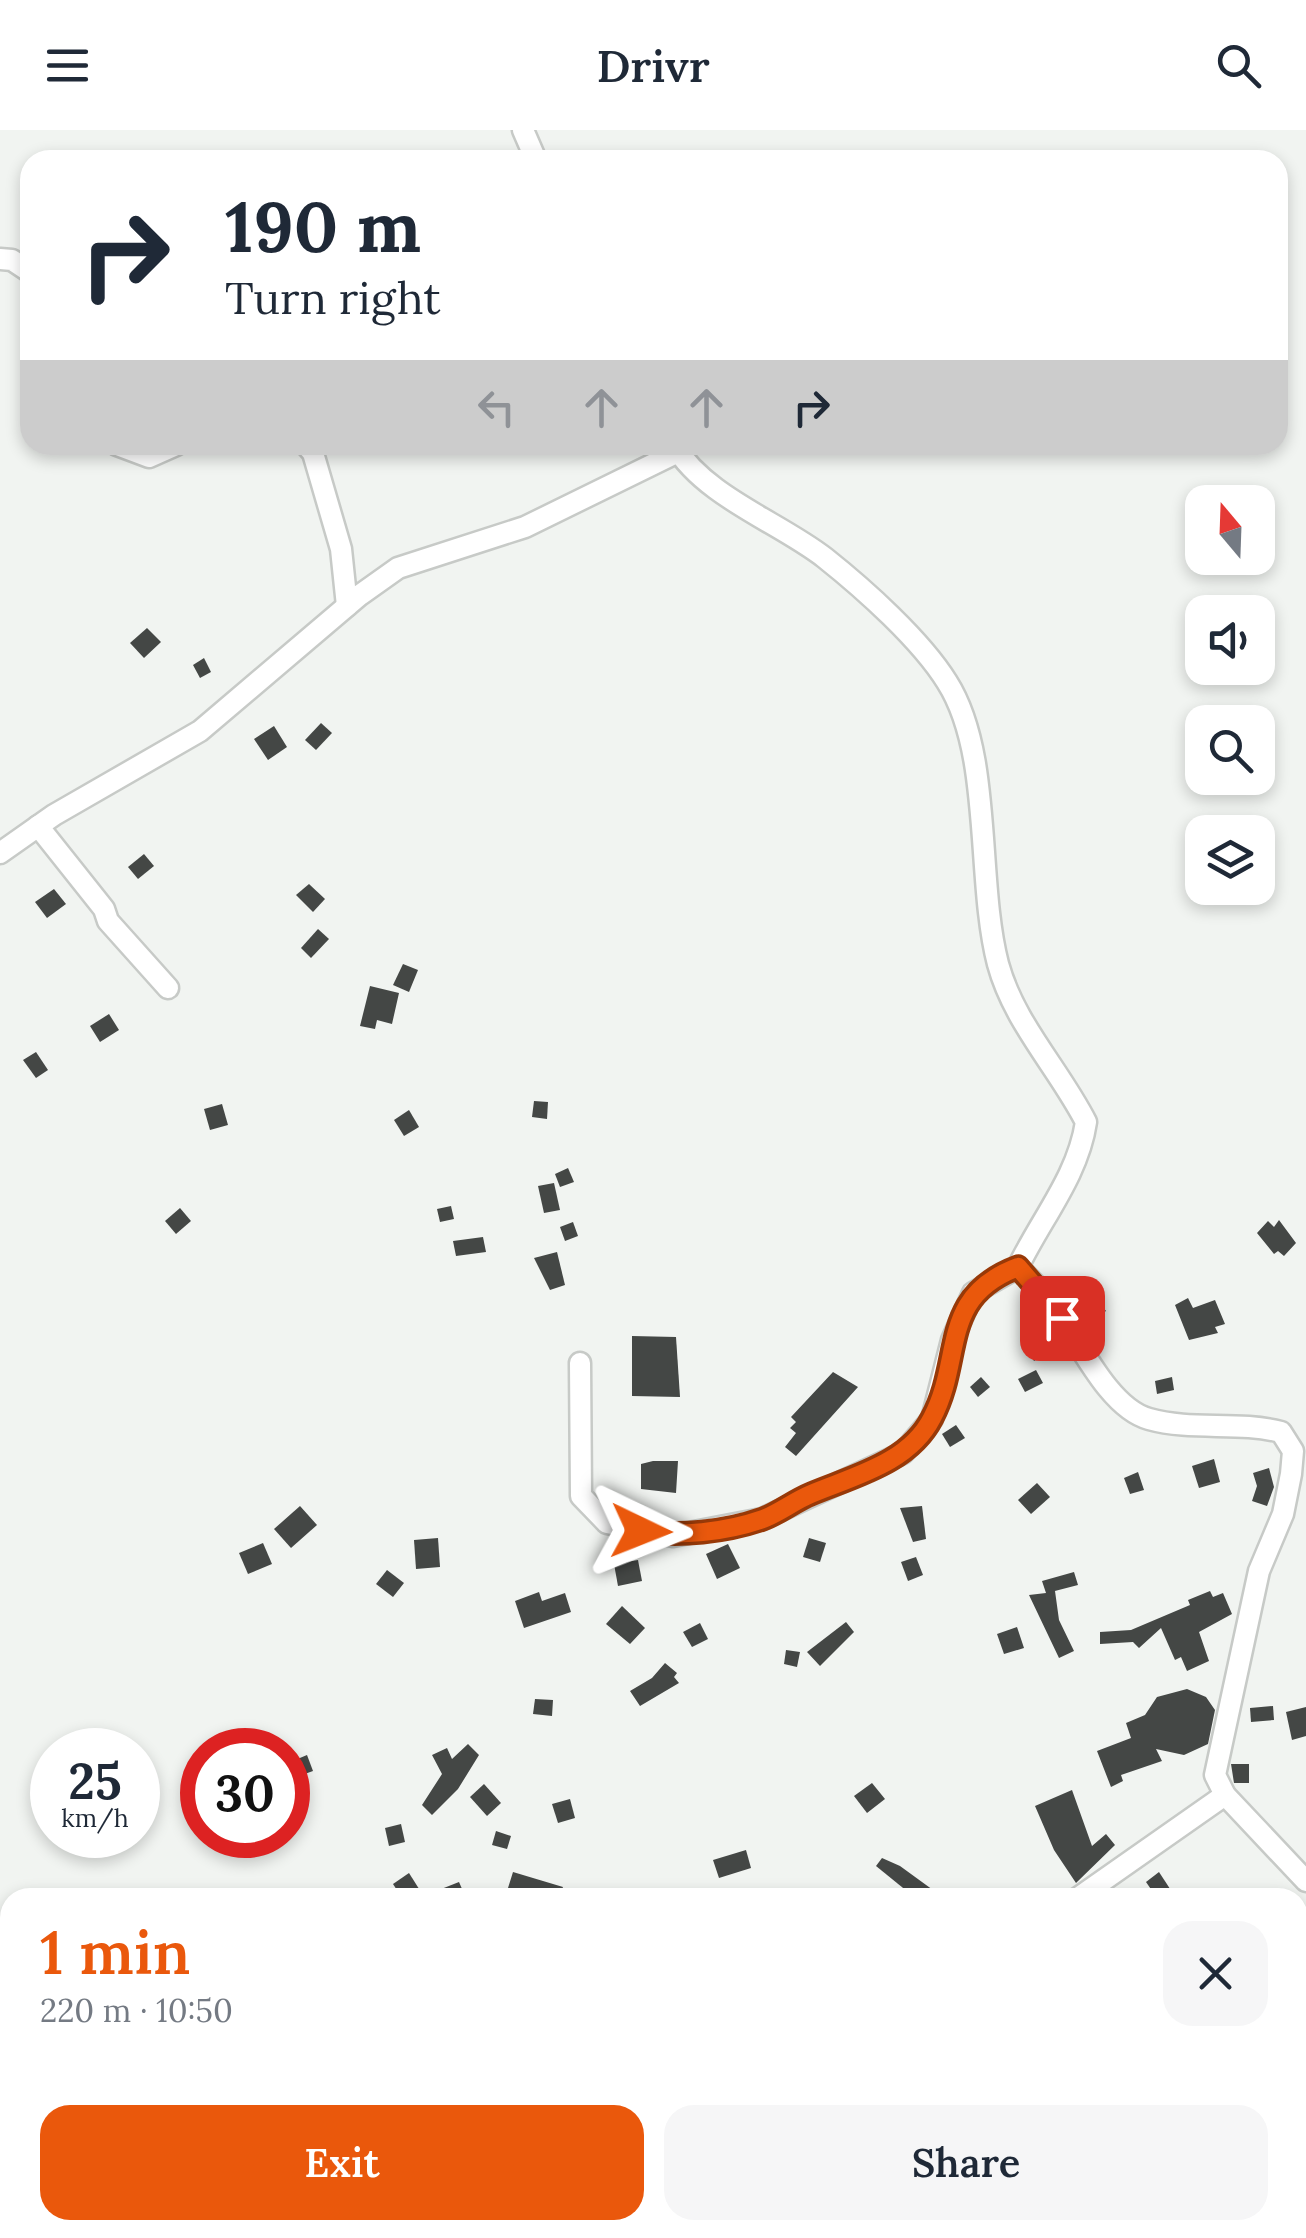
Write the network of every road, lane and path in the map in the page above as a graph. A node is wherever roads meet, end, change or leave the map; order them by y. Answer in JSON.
{"nodes":[{"id":1,"x":313,"y":455,"type":"edge"},
{"id":2,"x":663,"y":455,"type":"edge"},
{"id":3,"x":683,"y":455,"type":"edge"},
{"id":4,"x":346,"y":606,"type":"junction"},
{"id":5,"x":38,"y":826,"type":"junction"},
{"id":6,"x":0,"y":853,"type":"edge"},
{"id":7,"x":168,"y":988,"type":"dead end"},
{"id":8,"x":1018,"y":1267,"type":"junction"},
{"id":9,"x":580,"y":1363,"type":"dead end"},
{"id":10,"x":1225,"y":1795,"type":"junction"},
{"id":11,"x":1306,"y":1881,"type":"edge"},
{"id":12,"x":1092,"y":1888,"type":"edge"}],
"edges":[{"from":1,"to":4,"type":"street"},
{"from":2,"to":4,"type":"street"},
{"from":3,"to":8,"type":"street"},
{"from":4,"to":5,"type":"street"},
{"from":5,"to":6,"type":"street"},
{"from":5,"to":7,"type":"street"},
{"from":8,"to":9,"type":"street"},
{"from":8,"to":10,"type":"street"},
{"from":10,"to":11,"type":"street"},
{"from":10,"to":12,"type":"street"}]}
